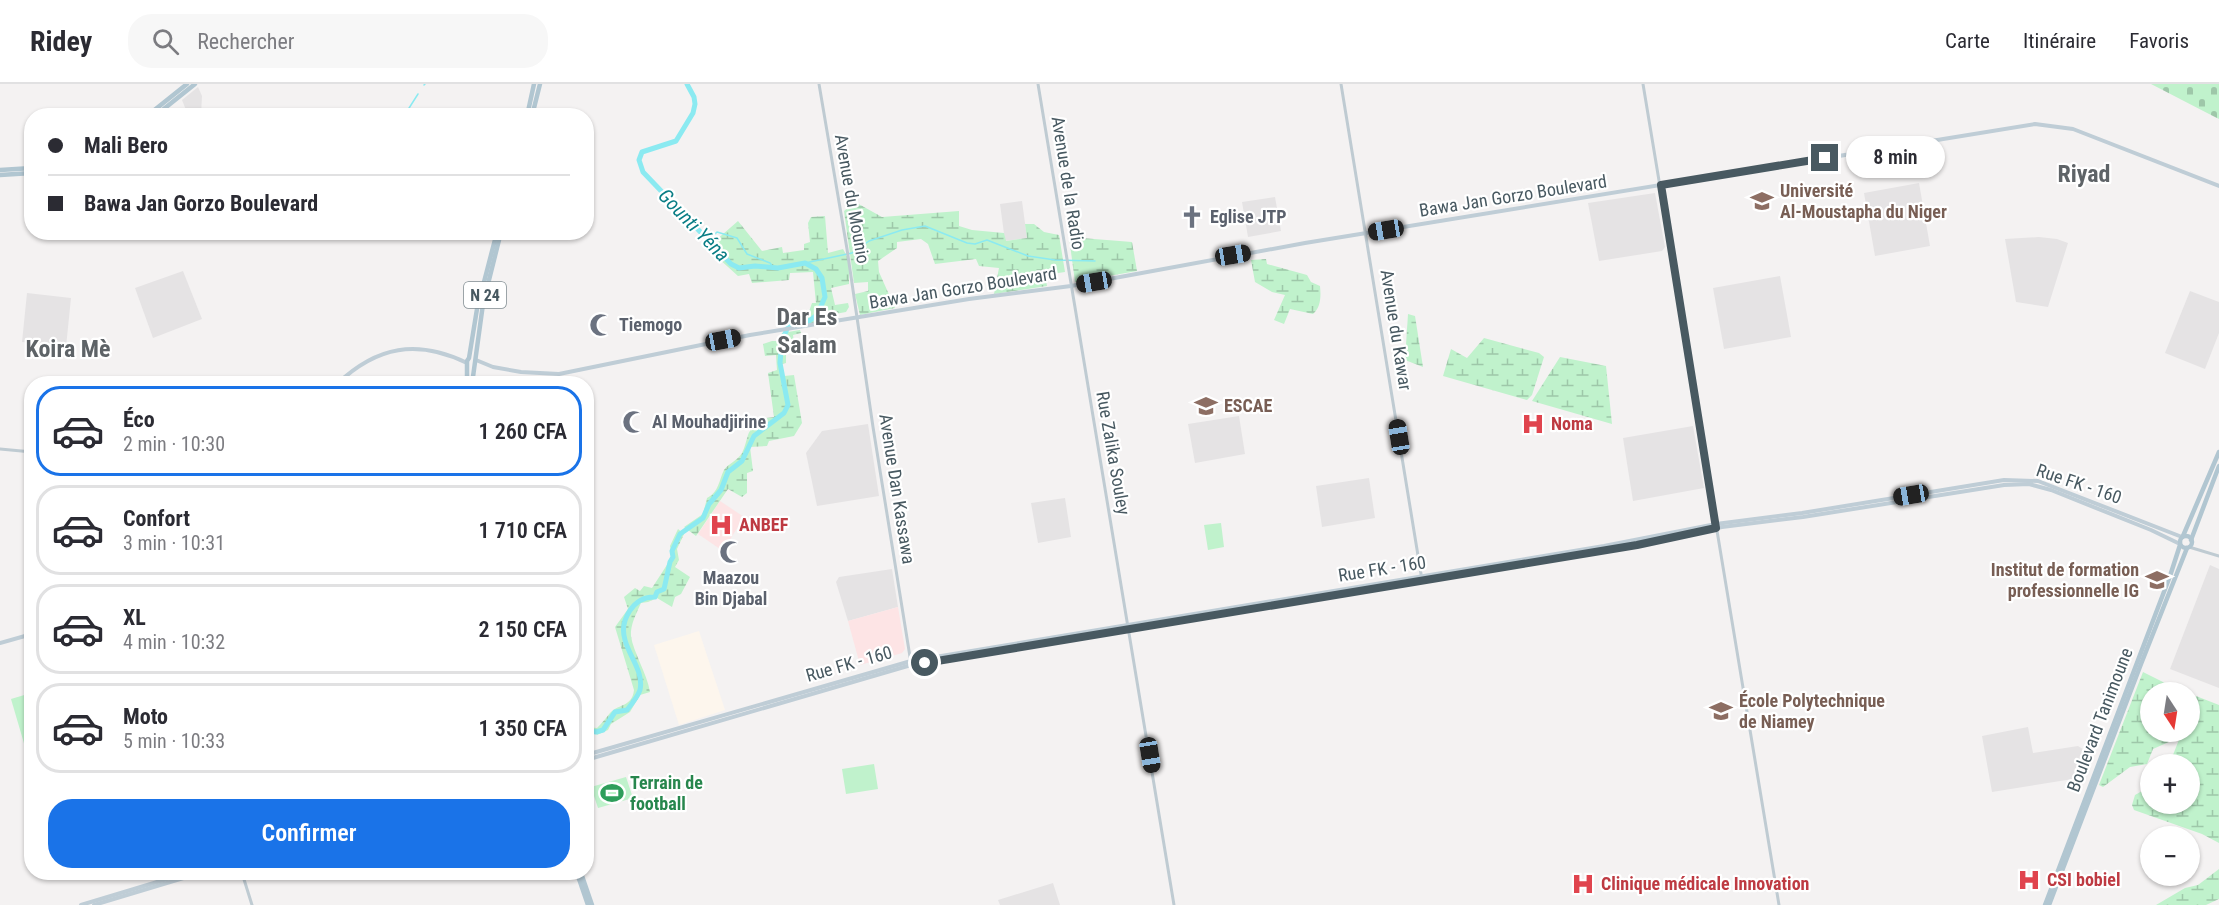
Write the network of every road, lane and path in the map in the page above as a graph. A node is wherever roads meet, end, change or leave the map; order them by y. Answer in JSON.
{"nodes":[{"id":1,"x":187,"y":84,"type":"edge"},
{"id":2,"x":195,"y":84,"type":"edge"},
{"id":3,"x":534,"y":84,"type":"edge"},
{"id":4,"x":540,"y":84,"type":"edge"},
{"id":5,"x":819,"y":84,"type":"edge"},
{"id":6,"x":1038,"y":84,"type":"edge"},
{"id":7,"x":1341,"y":84,"type":"edge"},
{"id":8,"x":1643,"y":84,"type":"edge"},
{"id":9,"x":532,"y":105,"type":"junction"},
{"id":10,"x":157,"y":108,"type":"edge"},
{"id":11,"x":165,"y":108,"type":"edge"},
{"id":12,"x":531,"y":108,"type":"edge"},
{"id":13,"x":24,"y":168,"type":"edge"},
{"id":14,"x":0,"y":170,"type":"edge"},
{"id":15,"x":24,"y":173,"type":"edge"},
{"id":16,"x":0,"y":175,"type":"edge"},
{"id":17,"x":1661,"y":185,"type":"junction"},
{"id":18,"x":2219,"y":186,"type":"edge"},
{"id":19,"x":1367,"y":233,"type":"junction"},
{"id":20,"x":497,"y":240,"type":"edge"},
{"id":21,"x":1071,"y":286,"type":"junction"},
{"id":22,"x":856,"y":318,"type":"junction"},
{"id":23,"x":471,"y":362,"type":"junction"},
{"id":24,"x":348,"y":376,"type":"edge"},
{"id":25,"x":468,"y":376,"type":"edge"},
{"id":26,"x":472,"y":376,"type":"edge"},
{"id":27,"x":0,"y":449,"type":"edge"},
{"id":28,"x":24,"y":451,"type":"edge"},
{"id":29,"x":2219,"y":452,"type":"edge"},
{"id":30,"x":2219,"y":466,"type":"edge"},
{"id":31,"x":2030,"y":482,"type":"junction"},
{"id":32,"x":1716,"y":526,"type":"junction"},
{"id":33,"x":2183,"y":536,"type":"junction"},
{"id":34,"x":2191,"y":540,"type":"junction"},
{"id":35,"x":2180,"y":545,"type":"junction"},
{"id":36,"x":2188,"y":547,"type":"junction"},
{"id":37,"x":2199,"y":549,"type":"junction"},
{"id":38,"x":2219,"y":556,"type":"edge"},
{"id":39,"x":1422,"y":578,"type":"junction"},
{"id":40,"x":1129,"y":627,"type":"junction"},
{"id":41,"x":24,"y":636,"type":"edge"},
{"id":42,"x":0,"y":643,"type":"edge"},
{"id":43,"x":911,"y":663,"type":"junction"},
{"id":44,"x":594,"y":755,"type":"edge"},
{"id":45,"x":164,"y":880,"type":"edge"},
{"id":46,"x":177,"y":880,"type":"edge"},
{"id":47,"x":244,"y":880,"type":"edge"},
{"id":48,"x":579,"y":880,"type":"edge"},
{"id":49,"x":583,"y":880,"type":"edge"},
{"id":50,"x":81,"y":905,"type":"edge"},
{"id":51,"x":94,"y":905,"type":"edge"},
{"id":52,"x":252,"y":905,"type":"edge"},
{"id":53,"x":588,"y":905,"type":"edge"},
{"id":54,"x":592,"y":905,"type":"edge"},
{"id":55,"x":1174,"y":905,"type":"edge"},
{"id":56,"x":1779,"y":905,"type":"edge"},
{"id":57,"x":2047,"y":905,"type":"edge"}],
"edges":[{"from":1,"to":10,"type":"main road"},
{"from":2,"to":11,"type":"main road"},
{"from":3,"to":9,"type":"main road"},
{"from":4,"to":9,"type":"main road"},
{"from":5,"to":22,"type":"street","name":"Avenue du Mounio"},
{"from":6,"to":21,"type":"street","name":"Avenue de la Radio"},
{"from":7,"to":19,"type":"street","name":"Avenue du Kawar"},
{"from":8,"to":17,"type":"street"},
{"from":9,"to":12,"type":"main road"},
{"from":13,"to":14,"type":"main road"},
{"from":15,"to":16,"type":"main road"},
{"from":17,"to":18,"type":"main road","name":"Bawa Jan Gorzo Boulevard"},
{"from":17,"to":19,"type":"main road","name":"Bawa Jan Gorzo Boulevard"},
{"from":17,"to":32,"type":"street"},
{"from":19,"to":21,"type":"main road","name":"Bawa Jan Gorzo Boulevard"},
{"from":19,"to":39,"type":"street","name":"Avenue du Kawar"},
{"from":20,"to":23,"type":"main road","number":"N 24"},
{"from":21,"to":22,"type":"main road","name":"Bawa Jan Gorzo Boulevard"},
{"from":21,"to":40,"type":"street","name":"Rue Zalika Souley"},
{"from":22,"to":23,"type":"main road","name":"Bawa Jan Gorzo Boulevard"},
{"from":22,"to":43,"type":"street","name":"Avenue Dan Kassawa"},
{"from":23,"to":24,"type":"main road","name":"Bawa Jan Gorzo Boulevard"},
{"from":23,"to":25,"type":"main road","number":"N 24"},
{"from":23,"to":26,"type":"main road","number":"N 24"},
{"from":27,"to":28,"type":"street"},
{"from":29,"to":33,"type":"main road"},
{"from":30,"to":34,"type":"main road"},
{"from":31,"to":32,"type":"main road","name":"Rue FK - 160"},
{"from":31,"to":33,"type":"main road","name":"Rue FK - 160"},
{"from":31,"to":35,"type":"main road","name":"Rue FK - 160"},
{"from":32,"to":39,"type":"main road","name":"Rue FK - 160"},
{"from":32,"to":56,"type":"street"},
{"from":33,"to":34,"type":"main road"},
{"from":33,"to":35,"type":"main road","name":"Boulevard Tanimoune"},
{"from":34,"to":36,"type":"main road","name":"Boulevard Tanimoune"},
{"from":34,"to":37,"type":"street"},
{"from":35,"to":36,"type":"main road"},
{"from":35,"to":57,"type":"main road","name":"Boulevard Tanimoune"},
{"from":36,"to":37,"type":"street"},
{"from":36,"to":57,"type":"main road","name":"Boulevard Tanimoune"},
{"from":37,"to":38,"type":"street"},
{"from":39,"to":40,"type":"main road","name":"Rue FK - 160"},
{"from":40,"to":43,"type":"main road","name":"Rue FK - 160"},
{"from":40,"to":55,"type":"street","name":"Rue Zalika Souley"},
{"from":41,"to":42,"type":"main road"},
{"from":43,"to":44,"type":"main road","name":"Rue FK - 160"},
{"from":45,"to":50,"type":"main road"},
{"from":46,"to":51,"type":"main road"},
{"from":47,"to":52,"type":"street"},
{"from":48,"to":53,"type":"main road"},
{"from":49,"to":54,"type":"main road"}]}
